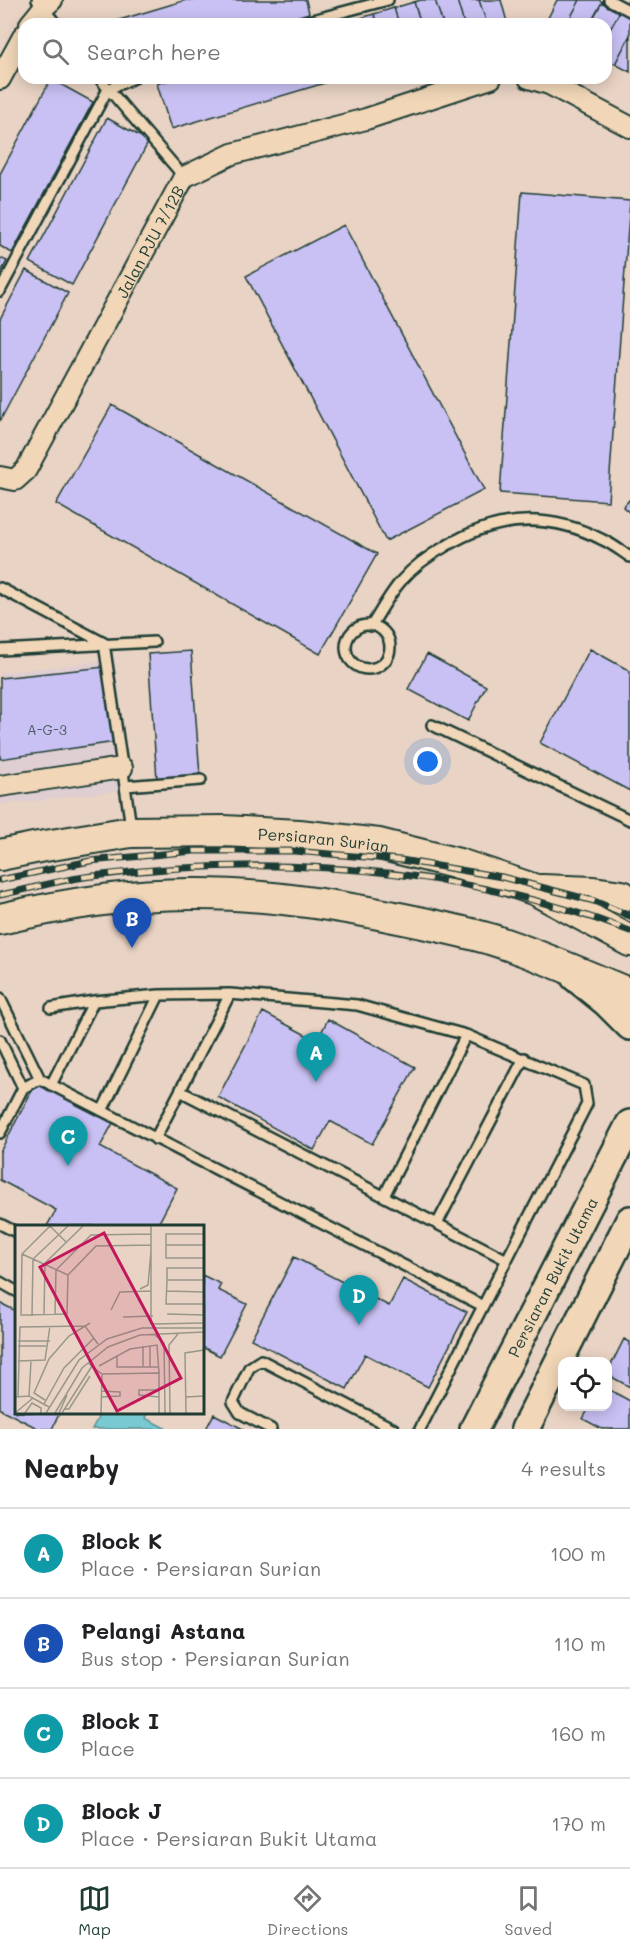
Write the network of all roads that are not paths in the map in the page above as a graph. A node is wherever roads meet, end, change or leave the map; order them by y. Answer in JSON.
{"nodes":[{"id":1,"x":387,"y":0,"type":"edge"},
{"id":2,"x":609,"y":0,"type":"edge"},
{"id":3,"x":44,"y":3,"type":"edge"},
{"id":4,"x":630,"y":11,"type":"edge"},
{"id":5,"x":34,"y":18,"type":"edge"},
{"id":6,"x":53,"y":18,"type":"edge"},
{"id":7,"x":320,"y":18,"type":"edge"},
{"id":8,"x":18,"y":46,"type":"edge"},
{"id":9,"x":0,"y":79,"type":"edge"},
{"id":10,"x":104,"y":84,"type":"edge"},
{"id":11,"x":120,"y":84,"type":"edge"},
{"id":12,"x":473,"y":84,"type":"edge"},
{"id":13,"x":549,"y":84,"type":"edge"},
{"id":14,"x":108,"y":89,"type":"junction"},
{"id":15,"x":630,"y":127,"type":"edge"},
{"id":16,"x":184,"y":177,"type":"junction"},
{"id":17,"x":0,"y":291,"type":"edge"},
{"id":18,"x":0,"y":477,"type":"edge"},
{"id":19,"x":630,"y":557,"type":"edge"},
{"id":20,"x":0,"y":588,"type":"edge"},
{"id":21,"x":371,"y":626,"type":"junction"},
{"id":22,"x":154,"y":642,"type":"dead end"},
{"id":23,"x":104,"y":643,"type":"junction"},
{"id":24,"x":0,"y":650,"type":"edge"},
{"id":25,"x":432,"y":725,"type":"dead end"},
{"id":26,"x":123,"y":777,"type":"junction"},
{"id":27,"x":201,"y":780,"type":"dead end"},
{"id":28,"x":0,"y":786,"type":"edge"},
{"id":29,"x":630,"y":820,"type":"edge"},
{"id":30,"x":131,"y":832,"type":"junction"},
{"id":31,"x":0,"y":855,"type":"edge"},
{"id":32,"x":536,"y":890,"type":"junction"},
{"id":33,"x":627,"y":896,"type":"edge"},
{"id":34,"x":0,"y":919,"type":"edge"},
{"id":35,"x":630,"y":941,"type":"edge"},
{"id":36,"x":552,"y":961,"type":"junction"},
{"id":37,"x":230,"y":994,"type":"junction"},
{"id":38,"x":630,"y":994,"type":"edge"},
{"id":39,"x":159,"y":995,"type":"junction"},
{"id":40,"x":0,"y":998,"type":"edge"},
{"id":41,"x":93,"y":1001,"type":"junction"},
{"id":42,"x":51,"y":1008,"type":"dead end"},
{"id":43,"x":630,"y":1026,"type":"edge"},
{"id":44,"x":466,"y":1035,"type":"junction"},
{"id":45,"x":0,"y":1040,"type":"edge"},
{"id":46,"x":524,"y":1058,"type":"junction"},
{"id":47,"x":40,"y":1079,"type":"junction"},
{"id":48,"x":51,"y":1085,"type":"junction"},
{"id":49,"x":24,"y":1088,"type":"junction"},
{"id":50,"x":180,"y":1090,"type":"junction"},
{"id":51,"x":102,"y":1111,"type":"junction"},
{"id":52,"x":630,"y":1124,"type":"edge"},
{"id":53,"x":0,"y":1133,"type":"edge"},
{"id":54,"x":155,"y":1139,"type":"junction"},
{"id":55,"x":384,"y":1196,"type":"junction"},
{"id":56,"x":630,"y":1220,"type":"edge"},
{"id":57,"x":0,"y":1224,"type":"edge"},
{"id":58,"x":437,"y":1224,"type":"junction"},
{"id":59,"x":15,"y":1232,"type":"edge"},
{"id":60,"x":507,"y":1260,"type":"junction"},
{"id":61,"x":0,"y":1282,"type":"edge"},
{"id":62,"x":15,"y":1290,"type":"edge"},
{"id":63,"x":483,"y":1306,"type":"junction"},
{"id":64,"x":270,"y":1429,"type":"edge"},
{"id":65,"x":394,"y":1429,"type":"edge"},
{"id":66,"x":420,"y":1429,"type":"edge"},
{"id":67,"x":474,"y":1429,"type":"edge"},
{"id":68,"x":525,"y":1429,"type":"edge"}],
"edges":[{"from":1,"to":7,"type":"lane"},
{"from":2,"to":4,"type":"lane"},
{"from":3,"to":5,"type":"street"},
{"from":3,"to":6,"type":"lane"},
{"from":8,"to":9,"type":"street"},
{"from":10,"to":14,"type":"lane"},
{"from":11,"to":14,"type":"lane"},
{"from":12,"to":16,"type":"street","name":"Jalan PJU 7/12B"},
{"from":13,"to":15,"type":"street"},
{"from":14,"to":16,"type":"lane"},
{"from":14,"to":17,"type":"lane"},
{"from":16,"to":18,"type":"street","name":"Jalan PJU 7/12B"},
{"from":19,"to":21,"type":"lane"},
{"from":20,"to":23,"type":"lane"},
{"from":21,"to":21,"type":"lane"},
{"from":22,"to":23,"type":"lane"},
{"from":23,"to":24,"type":"lane"},
{"from":23,"to":26,"type":"lane"},
{"from":25,"to":29,"type":"lane"},
{"from":26,"to":27,"type":"lane"},
{"from":26,"to":28,"type":"street"},
{"from":26,"to":30,"type":"lane"},
{"from":30,"to":31,"type":"main road","name":"Persiaran Surian"},
{"from":30,"to":32,"type":"main road","name":"Persiaran Surian"},
{"from":32,"to":33,"type":"main road"},
{"from":32,"to":35,"type":"main road","name":"Persiaran Surian"},
{"from":34,"to":36,"type":"main road"},
{"from":36,"to":38,"type":"main road"},
{"from":36,"to":43,"type":"street"},
{"from":37,"to":39,"type":"lane"},
{"from":37,"to":44,"type":"lane"},
{"from":37,"to":50,"type":"lane"},
{"from":39,"to":41,"type":"lane"},
{"from":39,"to":51,"type":"lane"},
{"from":40,"to":47,"type":"lane"},
{"from":41,"to":42,"type":"lane"},
{"from":41,"to":48,"type":"lane"},
{"from":44,"to":46,"type":"lane"},
{"from":44,"to":55,"type":"lane"},
{"from":45,"to":49,"type":"lane"},
{"from":46,"to":58,"type":"lane"},
{"from":46,"to":60,"type":"lane"},
{"from":47,"to":48,"type":"lane"},
{"from":47,"to":49,"type":"lane"},
{"from":48,"to":51,"type":"lane"},
{"from":49,"to":53,"type":"lane"},
{"from":50,"to":54,"type":"lane"},
{"from":50,"to":55,"type":"lane"},
{"from":51,"to":54,"type":"lane"},
{"from":52,"to":67,"type":"street","name":"Persiaran Bukit Utama"},
{"from":54,"to":63,"type":"lane"},
{"from":55,"to":58,"type":"lane"},
{"from":56,"to":68,"type":"street"},
{"from":57,"to":59,"type":"lane"},
{"from":58,"to":60,"type":"lane"},
{"from":60,"to":63,"type":"lane"},
{"from":61,"to":62,"type":"lane"},
{"from":63,"to":66,"type":"lane"},
{"from":64,"to":65,"type":"lane"}]}
